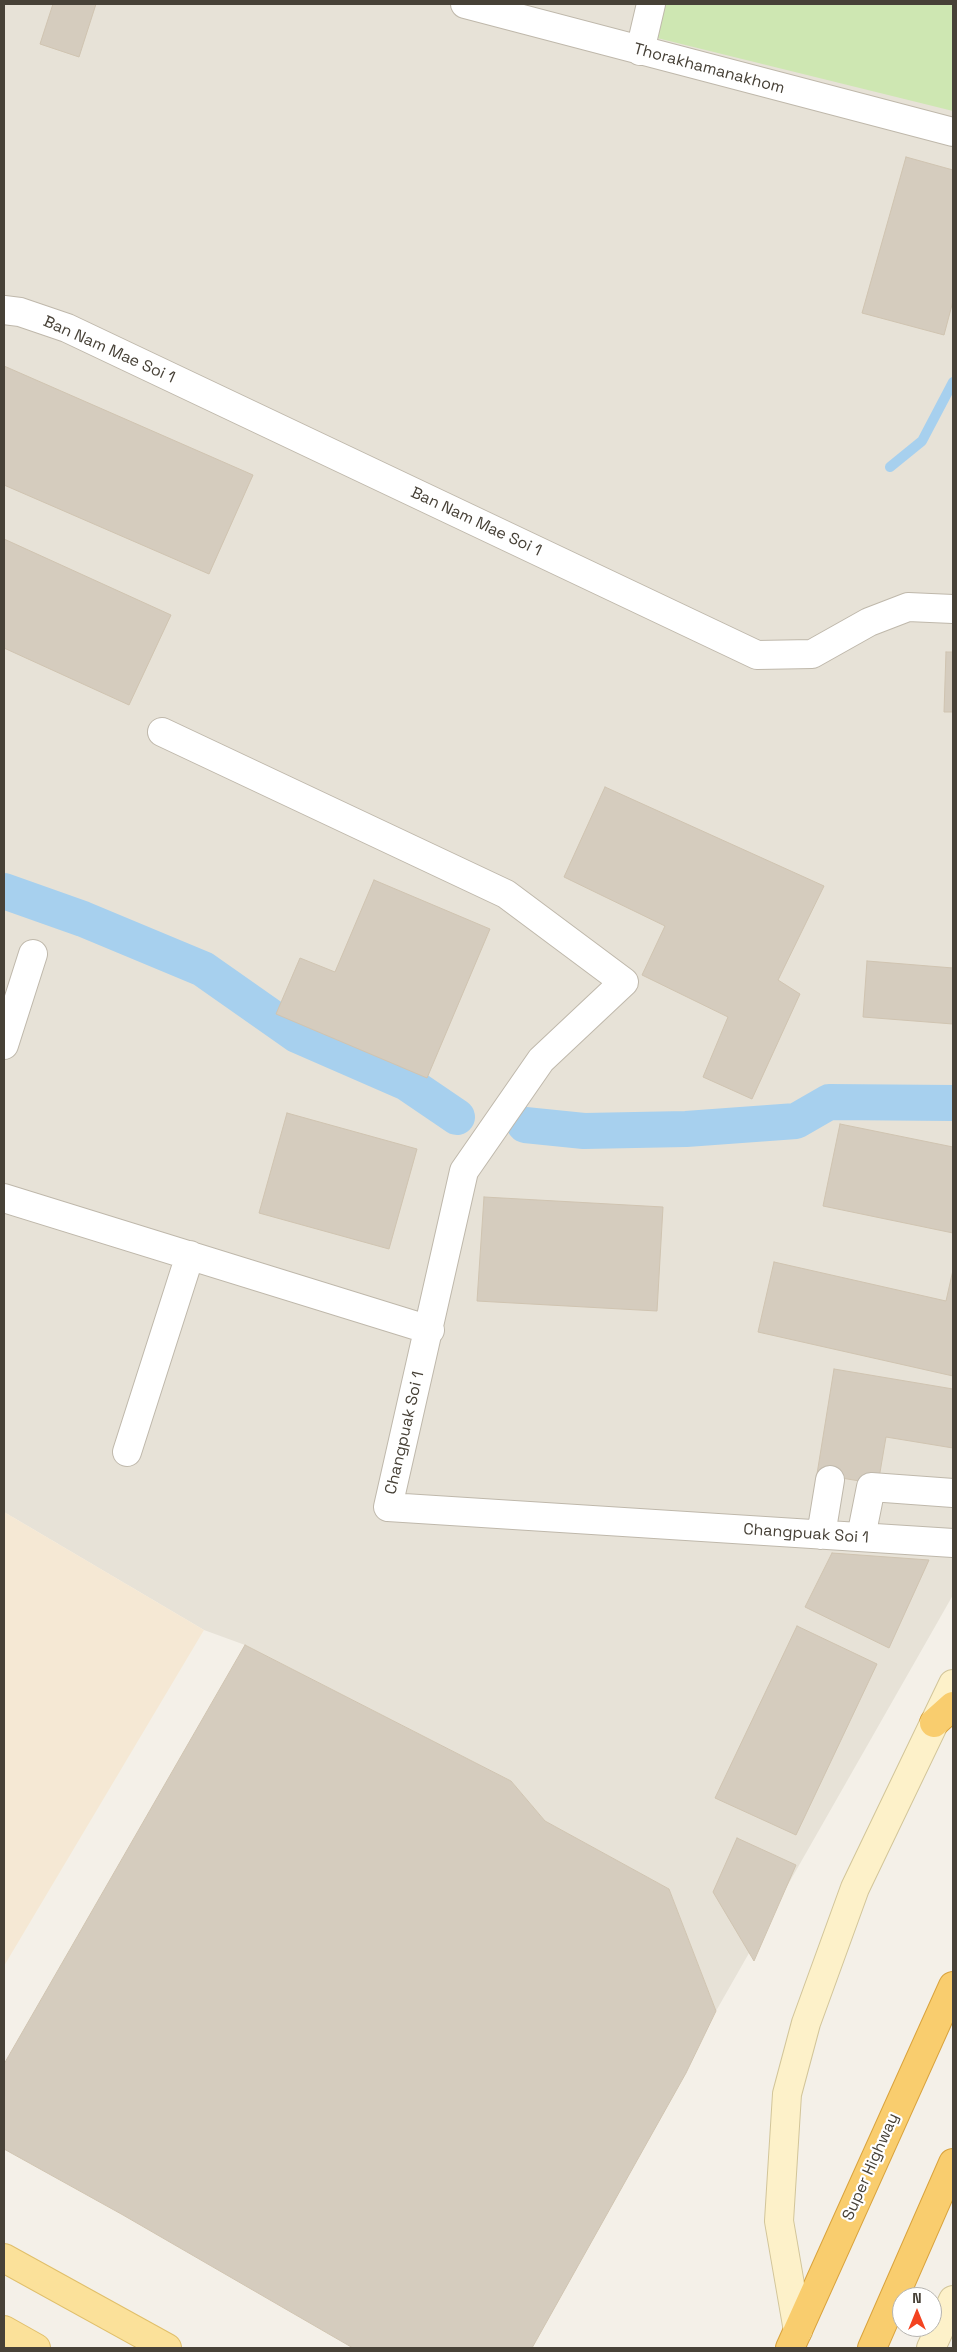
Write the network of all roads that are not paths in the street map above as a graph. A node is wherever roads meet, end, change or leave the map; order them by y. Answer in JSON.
{"nodes":[{"id":1,"x":465,"y":4,"type":"edge"},
{"id":2,"x":651,"y":4,"type":"edge"},
{"id":3,"x":640,"y":51,"type":"junction"},
{"id":4,"x":953,"y":132,"type":"edge"},
{"id":5,"x":4,"y":310,"type":"edge"},
{"id":6,"x":953,"y":609,"type":"edge"},
{"id":7,"x":162,"y":732,"type":"dead end"},
{"id":8,"x":33,"y":954,"type":"dead end"},
{"id":9,"x":4,"y":1045,"type":"edge"},
{"id":10,"x":4,"y":1198,"type":"edge"},
{"id":11,"x":190,"y":1256,"type":"junction"},
{"id":12,"x":430,"y":1330,"type":"junction"},
{"id":13,"x":127,"y":1452,"type":"dead end"},
{"id":14,"x":830,"y":1480,"type":"dead end"},
{"id":15,"x":953,"y":1493,"type":"edge"},
{"id":16,"x":821,"y":1535,"type":"junction"},
{"id":17,"x":861,"y":1537,"type":"junction"},
{"id":18,"x":953,"y":1543,"type":"edge"},
{"id":19,"x":953,"y":1684,"type":"edge"},
{"id":20,"x":944,"y":1715,"type":"edge"},
{"id":21,"x":953,"y":1986,"type":"edge"},
{"id":22,"x":953,"y":2163,"type":"edge"},
{"id":23,"x":4,"y":2258,"type":"edge"},
{"id":24,"x":953,"y":2300,"type":"edge"},
{"id":25,"x":4,"y":2330,"type":"edge"},
{"id":26,"x":794,"y":2339,"type":"edge"},
{"id":27,"x":36,"y":2348,"type":"edge"},
{"id":28,"x":167,"y":2348,"type":"edge"},
{"id":29,"x":872,"y":2348,"type":"edge"},
{"id":30,"x":931,"y":2348,"type":"edge"}],
"edges":[{"from":1,"to":3,"type":"street","name":"Thorakhamanakhom"},
{"from":2,"to":3,"type":"street"},
{"from":3,"to":4,"type":"street","name":"Thorakhamanakhom"},
{"from":5,"to":6,"type":"street","name":"Ban Nam Mae Soi 1"},
{"from":7,"to":12,"type":"street"},
{"from":8,"to":9,"type":"street"},
{"from":10,"to":11,"type":"street"},
{"from":11,"to":12,"type":"street"},
{"from":11,"to":13,"type":"street"},
{"from":12,"to":16,"type":"street","name":"Changpuak Soi 1"},
{"from":14,"to":16,"type":"street"},
{"from":15,"to":17,"type":"street"},
{"from":16,"to":17,"type":"street","name":"Changpuak Soi 1"},
{"from":17,"to":18,"type":"street","name":"Changpuak Soi 1"},
{"from":19,"to":20,"type":"main road"},
{"from":20,"to":26,"type":"main road"},
{"from":21,"to":26,"type":"highway","name":"Super Highway"},
{"from":22,"to":29,"type":"highway"},
{"from":23,"to":28,"type":"main road"},
{"from":24,"to":30,"type":"main road"},
{"from":25,"to":27,"type":"main road"}]}
